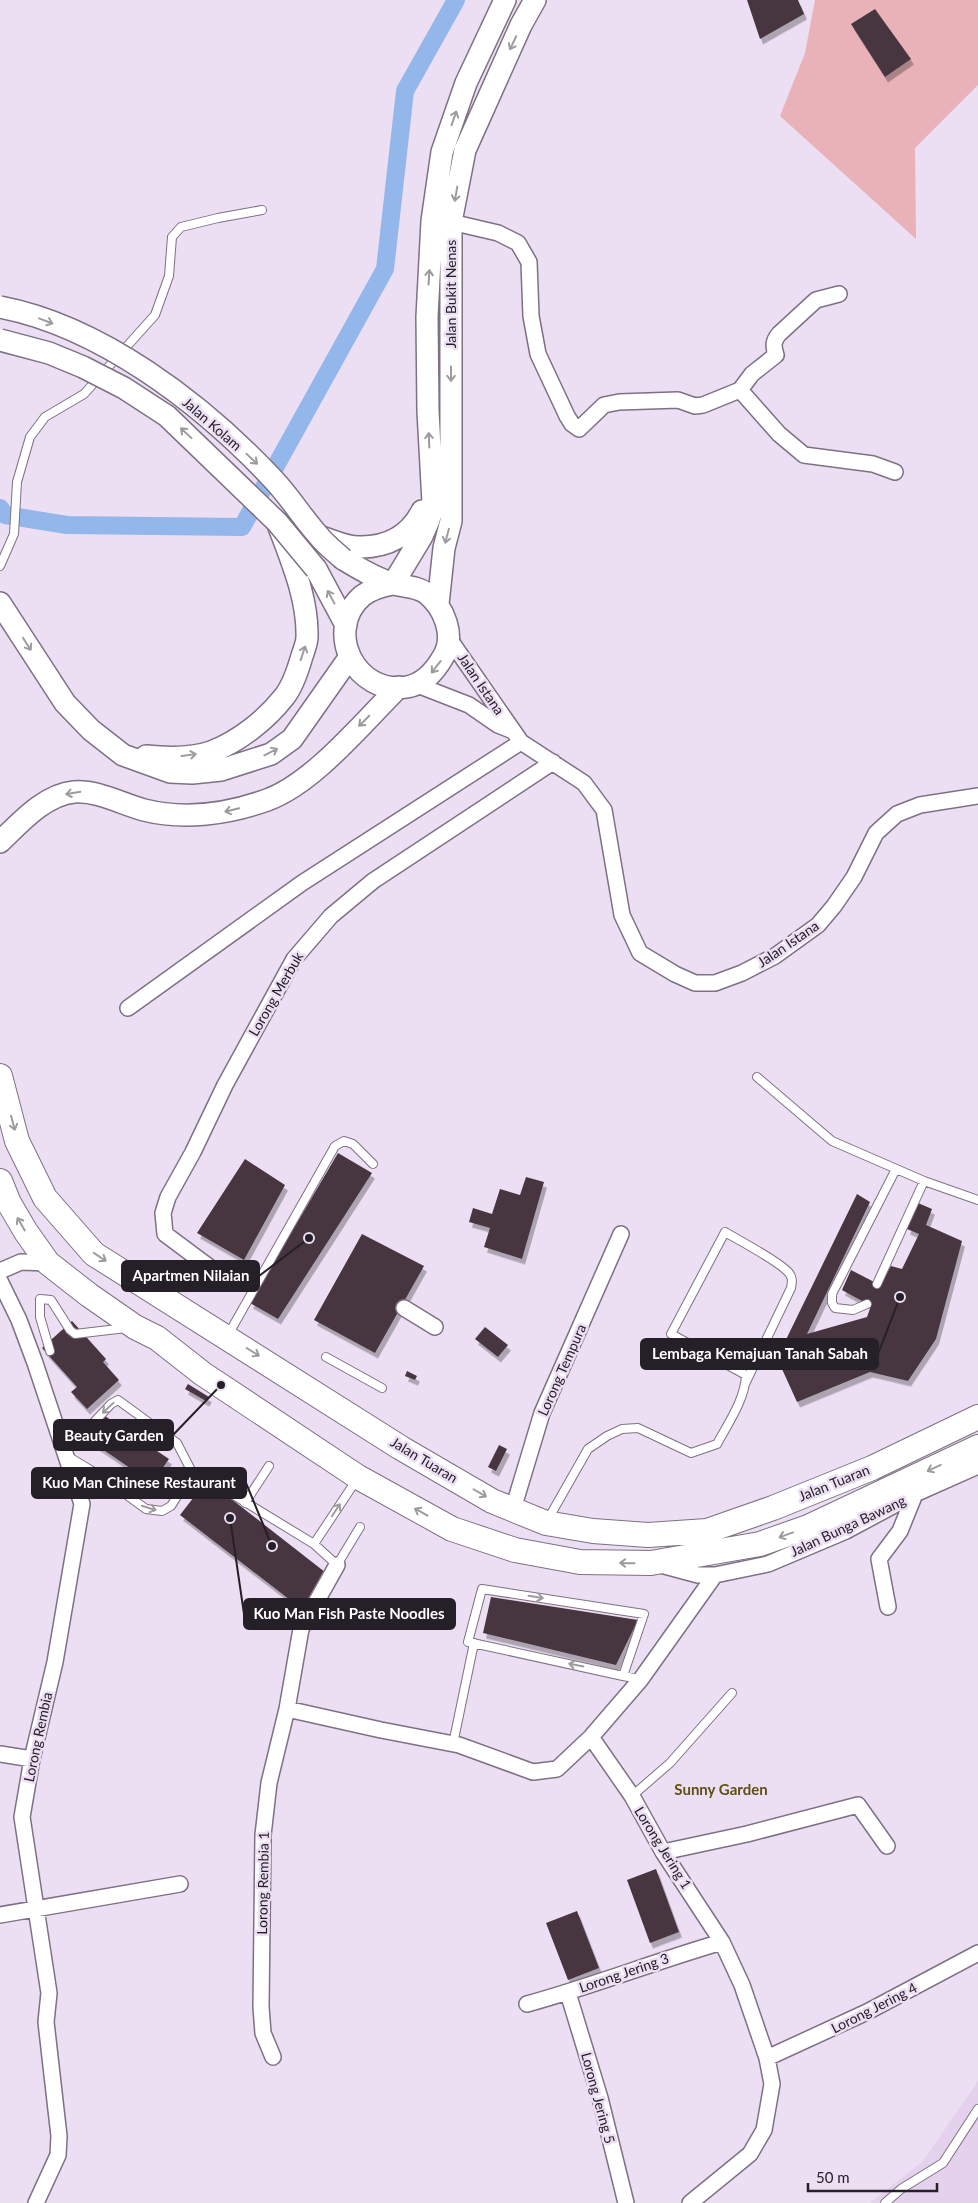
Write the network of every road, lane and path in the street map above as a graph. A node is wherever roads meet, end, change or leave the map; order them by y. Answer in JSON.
{"nodes":[{"id":1,"x":504,"y":0,"type":"edge"},
{"id":2,"x":536,"y":0,"type":"edge"},
{"id":3,"x":262,"y":210,"type":"dead end"},
{"id":4,"x":451,"y":222,"type":"junction"},
{"id":5,"x":839,"y":294,"type":"dead end"},
{"id":6,"x":0,"y":307,"type":"edge"},
{"id":7,"x":0,"y":340,"type":"edge"},
{"id":8,"x":740,"y":390,"type":"junction"},
{"id":9,"x":895,"y":472,"type":"dead end"},
{"id":10,"x":430,"y":479,"type":"junction"},
{"id":11,"x":318,"y":536,"type":"junction"},
{"id":12,"x":0,"y":566,"type":"edge"},
{"id":13,"x":305,"y":569,"type":"junction"},
{"id":14,"x":393,"y":584,"type":"junction"},
{"id":15,"x":0,"y":603,"type":"edge"},
{"id":16,"x":438,"y":604,"type":"junction"},
{"id":17,"x":346,"y":625,"type":"junction"},
{"id":18,"x":448,"y":637,"type":"junction"},
{"id":19,"x":349,"y":658,"type":"junction"},
{"id":20,"x":407,"y":686,"type":"junction"},
{"id":21,"x":517,"y":737,"type":"junction"},
{"id":22,"x":123,"y":755,"type":"junction"},
{"id":23,"x":552,"y":762,"type":"junction"},
{"id":24,"x":978,"y":796,"type":"edge"},
{"id":25,"x":0,"y":842,"type":"edge"},
{"id":26,"x":128,"y":1008,"type":"dead end"},
{"id":27,"x":0,"y":1076,"type":"edge"},
{"id":28,"x":757,"y":1077,"type":"dead end"},
{"id":29,"x":373,"y":1164,"type":"dead end"},
{"id":30,"x":896,"y":1169,"type":"junction"},
{"id":31,"x":0,"y":1181,"type":"edge"},
{"id":32,"x":924,"y":1181,"type":"junction"},
{"id":33,"x":978,"y":1200,"type":"edge"},
{"id":34,"x":621,"y":1234,"type":"dead end"},
{"id":35,"x":48,"y":1263,"type":"junction"},
{"id":36,"x":0,"y":1271,"type":"edge"},
{"id":37,"x":220,"y":1275,"type":"dead end"},
{"id":38,"x":0,"y":1281,"type":"edge"},
{"id":39,"x":878,"y":1284,"type":"dead end"},
{"id":40,"x":867,"y":1304,"type":"dead end"},
{"id":41,"x":404,"y":1308,"type":"dead end"},
{"id":42,"x":435,"y":1326,"type":"dead end"},
{"id":43,"x":135,"y":1327,"type":"junction"},
{"id":44,"x":227,"y":1336,"type":"junction"},
{"id":45,"x":50,"y":1351,"type":"dead end"},
{"id":46,"x":326,"y":1357,"type":"dead end"},
{"id":47,"x":745,"y":1384,"type":"junction"},
{"id":48,"x":382,"y":1388,"type":"dead end"},
{"id":49,"x":978,"y":1417,"type":"edge"},
{"id":50,"x":978,"y":1448,"type":"edge"},
{"id":51,"x":64,"y":1454,"type":"junction"},
{"id":52,"x":269,"y":1466,"type":"dead end"},
{"id":53,"x":978,"y":1466,"type":"edge"},
{"id":54,"x":192,"y":1472,"type":"junction"},
{"id":55,"x":358,"y":1477,"type":"junction"},
{"id":56,"x":915,"y":1494,"type":"junction"},
{"id":57,"x":245,"y":1503,"type":"junction"},
{"id":58,"x":513,"y":1509,"type":"junction"},
{"id":59,"x":546,"y":1522,"type":"junction"},
{"id":60,"x":360,"y":1527,"type":"dead end"},
{"id":61,"x":314,"y":1544,"type":"junction"},
{"id":62,"x":651,"y":1563,"type":"junction"},
{"id":63,"x":337,"y":1565,"type":"junction"},
{"id":64,"x":715,"y":1574,"type":"junction"},
{"id":65,"x":888,"y":1607,"type":"dead end"},
{"id":66,"x":474,"y":1643,"type":"junction"},
{"id":67,"x":623,"y":1676,"type":"junction"},
{"id":68,"x":641,"y":1679,"type":"junction"},
{"id":69,"x":732,"y":1693,"type":"dead end"},
{"id":70,"x":287,"y":1709,"type":"junction"},
{"id":71,"x":591,"y":1737,"type":"junction"},
{"id":72,"x":453,"y":1744,"type":"junction"},
{"id":73,"x":0,"y":1754,"type":"edge"},
{"id":74,"x":32,"y":1760,"type":"junction"},
{"id":75,"x":632,"y":1796,"type":"junction"},
{"id":76,"x":887,"y":1846,"type":"dead end"},
{"id":77,"x":663,"y":1852,"type":"junction"},
{"id":78,"x":180,"y":1884,"type":"dead end"},
{"id":79,"x":36,"y":1910,"type":"junction"},
{"id":80,"x":0,"y":1915,"type":"edge"},
{"id":81,"x":722,"y":1942,"type":"junction"},
{"id":82,"x":978,"y":1953,"type":"edge"},
{"id":83,"x":568,"y":1993,"type":"junction"},
{"id":84,"x":527,"y":2004,"type":"dead end"},
{"id":85,"x":273,"y":2057,"type":"dead end"},
{"id":86,"x":767,"y":2058,"type":"junction"},
{"id":87,"x":978,"y":2109,"type":"edge"},
{"id":88,"x":36,"y":2203,"type":"edge"},
{"id":89,"x":626,"y":2203,"type":"edge"},
{"id":90,"x":690,"y":2203,"type":"edge"},
{"id":91,"x":884,"y":2203,"type":"edge"}],
"edges":[{"from":10,"to":1,"type":"main road","name":"Jalan Bukit Nenas","one_way":true},
{"from":2,"to":4,"type":"main road","name":"Jalan Bukit Nenas","one_way":true},
{"from":3,"to":12,"type":"lane"},
{"from":4,"to":8,"type":"street"},
{"from":4,"to":16,"type":"main road","name":"Jalan Bukit Nenas","one_way":true},
{"from":5,"to":8,"type":"street"},
{"from":6,"to":11,"type":"main road","name":"Jalan Kolam","one_way":true,"bridge":true},
{"from":13,"to":7,"type":"main road","name":"Jalan Kolam","one_way":true,"bridge":true},
{"from":8,"to":9,"type":"street"},
{"from":10,"to":11,"type":"main road"},
{"from":10,"to":14,"type":"main road","name":"Jalan Bukit Nenas"},
{"from":11,"to":14,"type":"main road","name":"Jalan Kolam","bridge":true},
{"from":17,"to":13,"type":"main road","name":"Jalan Kolam","one_way":true},
{"from":22,"to":13,"type":"main road","one_way":true},
{"from":14,"to":16,"type":"main road"},
{"from":14,"to":17,"type":"main road"},
{"from":15,"to":22,"type":"main road","one_way":true},
{"from":16,"to":18,"type":"main road"},
{"from":17,"to":19,"type":"main road"},
{"from":18,"to":20,"type":"main road","one_way":true},
{"from":18,"to":21,"type":"street","name":"Jalan Istana"},
{"from":19,"to":20,"type":"main road"},
{"from":22,"to":19,"type":"main road","one_way":true},
{"from":20,"to":21,"type":"street","name":"Jalan Istana"},
{"from":20,"to":25,"type":"main road","one_way":true},
{"from":21,"to":23,"type":"street","name":"Jalan Istana"},
{"from":21,"to":26,"type":"street"},
{"from":23,"to":24,"type":"street","name":"Jalan Istana"},
{"from":23,"to":37,"type":"street","name":"Lorong Merbuk"},
{"from":27,"to":44,"type":"main road","name":"Jalan Tuaran","one_way":true},
{"from":28,"to":30,"type":"lane"},
{"from":29,"to":44,"type":"lane"},
{"from":30,"to":32,"type":"lane"},
{"from":30,"to":40,"type":"lane"},
{"from":35,"to":31,"type":"main road","name":"Jalan Tuaran","one_way":true},
{"from":32,"to":33,"type":"lane"},
{"from":32,"to":39,"type":"lane"},
{"from":34,"to":58,"type":"street","name":"Lorong Tempura"},
{"from":35,"to":36,"type":"street"},
{"from":35,"to":43,"type":"main road","name":"Jalan Tuaran"},
{"from":38,"to":51,"type":"street","name":"Lorong Rembia"},
{"from":41,"to":42,"type":"street"},
{"from":43,"to":45,"type":"lane"},
{"from":43,"to":55,"type":"main road","name":"Jalan Tuaran"},
{"from":44,"to":58,"type":"main road","name":"Jalan Tuaran","one_way":true},
{"from":46,"to":48,"type":"lane"},
{"from":47,"to":47,"type":"lane"},
{"from":47,"to":59,"type":"lane"},
{"from":49,"to":59,"type":"main road","name":"Jalan Tuaran"},
{"from":50,"to":62,"type":"main road","name":"Jalan Tuaran","one_way":true},
{"from":51,"to":54,"type":"lane","one_way":true},
{"from":54,"to":51,"type":"lane","one_way":true},
{"from":51,"to":74,"type":"street","name":"Lorong Rembia"},
{"from":52,"to":57,"type":"lane"},
{"from":53,"to":56,"type":"street","name":"Jalan Bunga Bawang"},
{"from":54,"to":57,"type":"lane"},
{"from":61,"to":55,"type":"lane","one_way":true},
{"from":62,"to":55,"type":"main road","name":"Jalan Tuaran","one_way":true},
{"from":56,"to":64,"type":"street","name":"Jalan Bunga Bawang"},
{"from":56,"to":65,"type":"street"},
{"from":57,"to":61,"type":"lane"},
{"from":58,"to":59,"type":"main road","name":"Jalan Tuaran"},
{"from":60,"to":63,"type":"lane"},
{"from":61,"to":63,"type":"lane"},
{"from":62,"to":64,"type":"street","name":"Jalan Bunga Bawang"},
{"from":63,"to":70,"type":"street","name":"Lorong Rembia 1"},
{"from":64,"to":68,"type":"street"},
{"from":67,"to":66,"type":"lane","one_way":true},
{"from":66,"to":67,"type":"lane","one_way":true},
{"from":66,"to":72,"type":"lane"},
{"from":67,"to":68,"type":"lane"},
{"from":68,"to":71,"type":"street"},
{"from":69,"to":75,"type":"lane"},
{"from":70,"to":72,"type":"street"},
{"from":70,"to":85,"type":"street","name":"Lorong Rembia 1"},
{"from":71,"to":72,"type":"street"},
{"from":71,"to":75,"type":"street","name":"Lorong Jering 1"},
{"from":73,"to":74,"type":"street"},
{"from":74,"to":79,"type":"street","name":"Lorong Rembia"},
{"from":75,"to":77,"type":"street","name":"Lorong Jering 1"},
{"from":76,"to":77,"type":"street"},
{"from":77,"to":81,"type":"street","name":"Lorong Jering 1"},
{"from":78,"to":79,"type":"street"},
{"from":79,"to":80,"type":"street"},
{"from":79,"to":88,"type":"street","name":"Lorong Rembia"},
{"from":81,"to":83,"type":"street","name":"Lorong Jering 3"},
{"from":81,"to":86,"type":"street","name":"Lorong Jering 1"},
{"from":82,"to":86,"type":"street","name":"Lorong Jering 4"},
{"from":83,"to":84,"type":"street","name":"Lorong Jering 3"},
{"from":83,"to":89,"type":"street","name":"Lorong Jering 5"},
{"from":86,"to":90,"type":"street","name":"Lorong Jering 1"},
{"from":87,"to":91,"type":"lane"}]}
